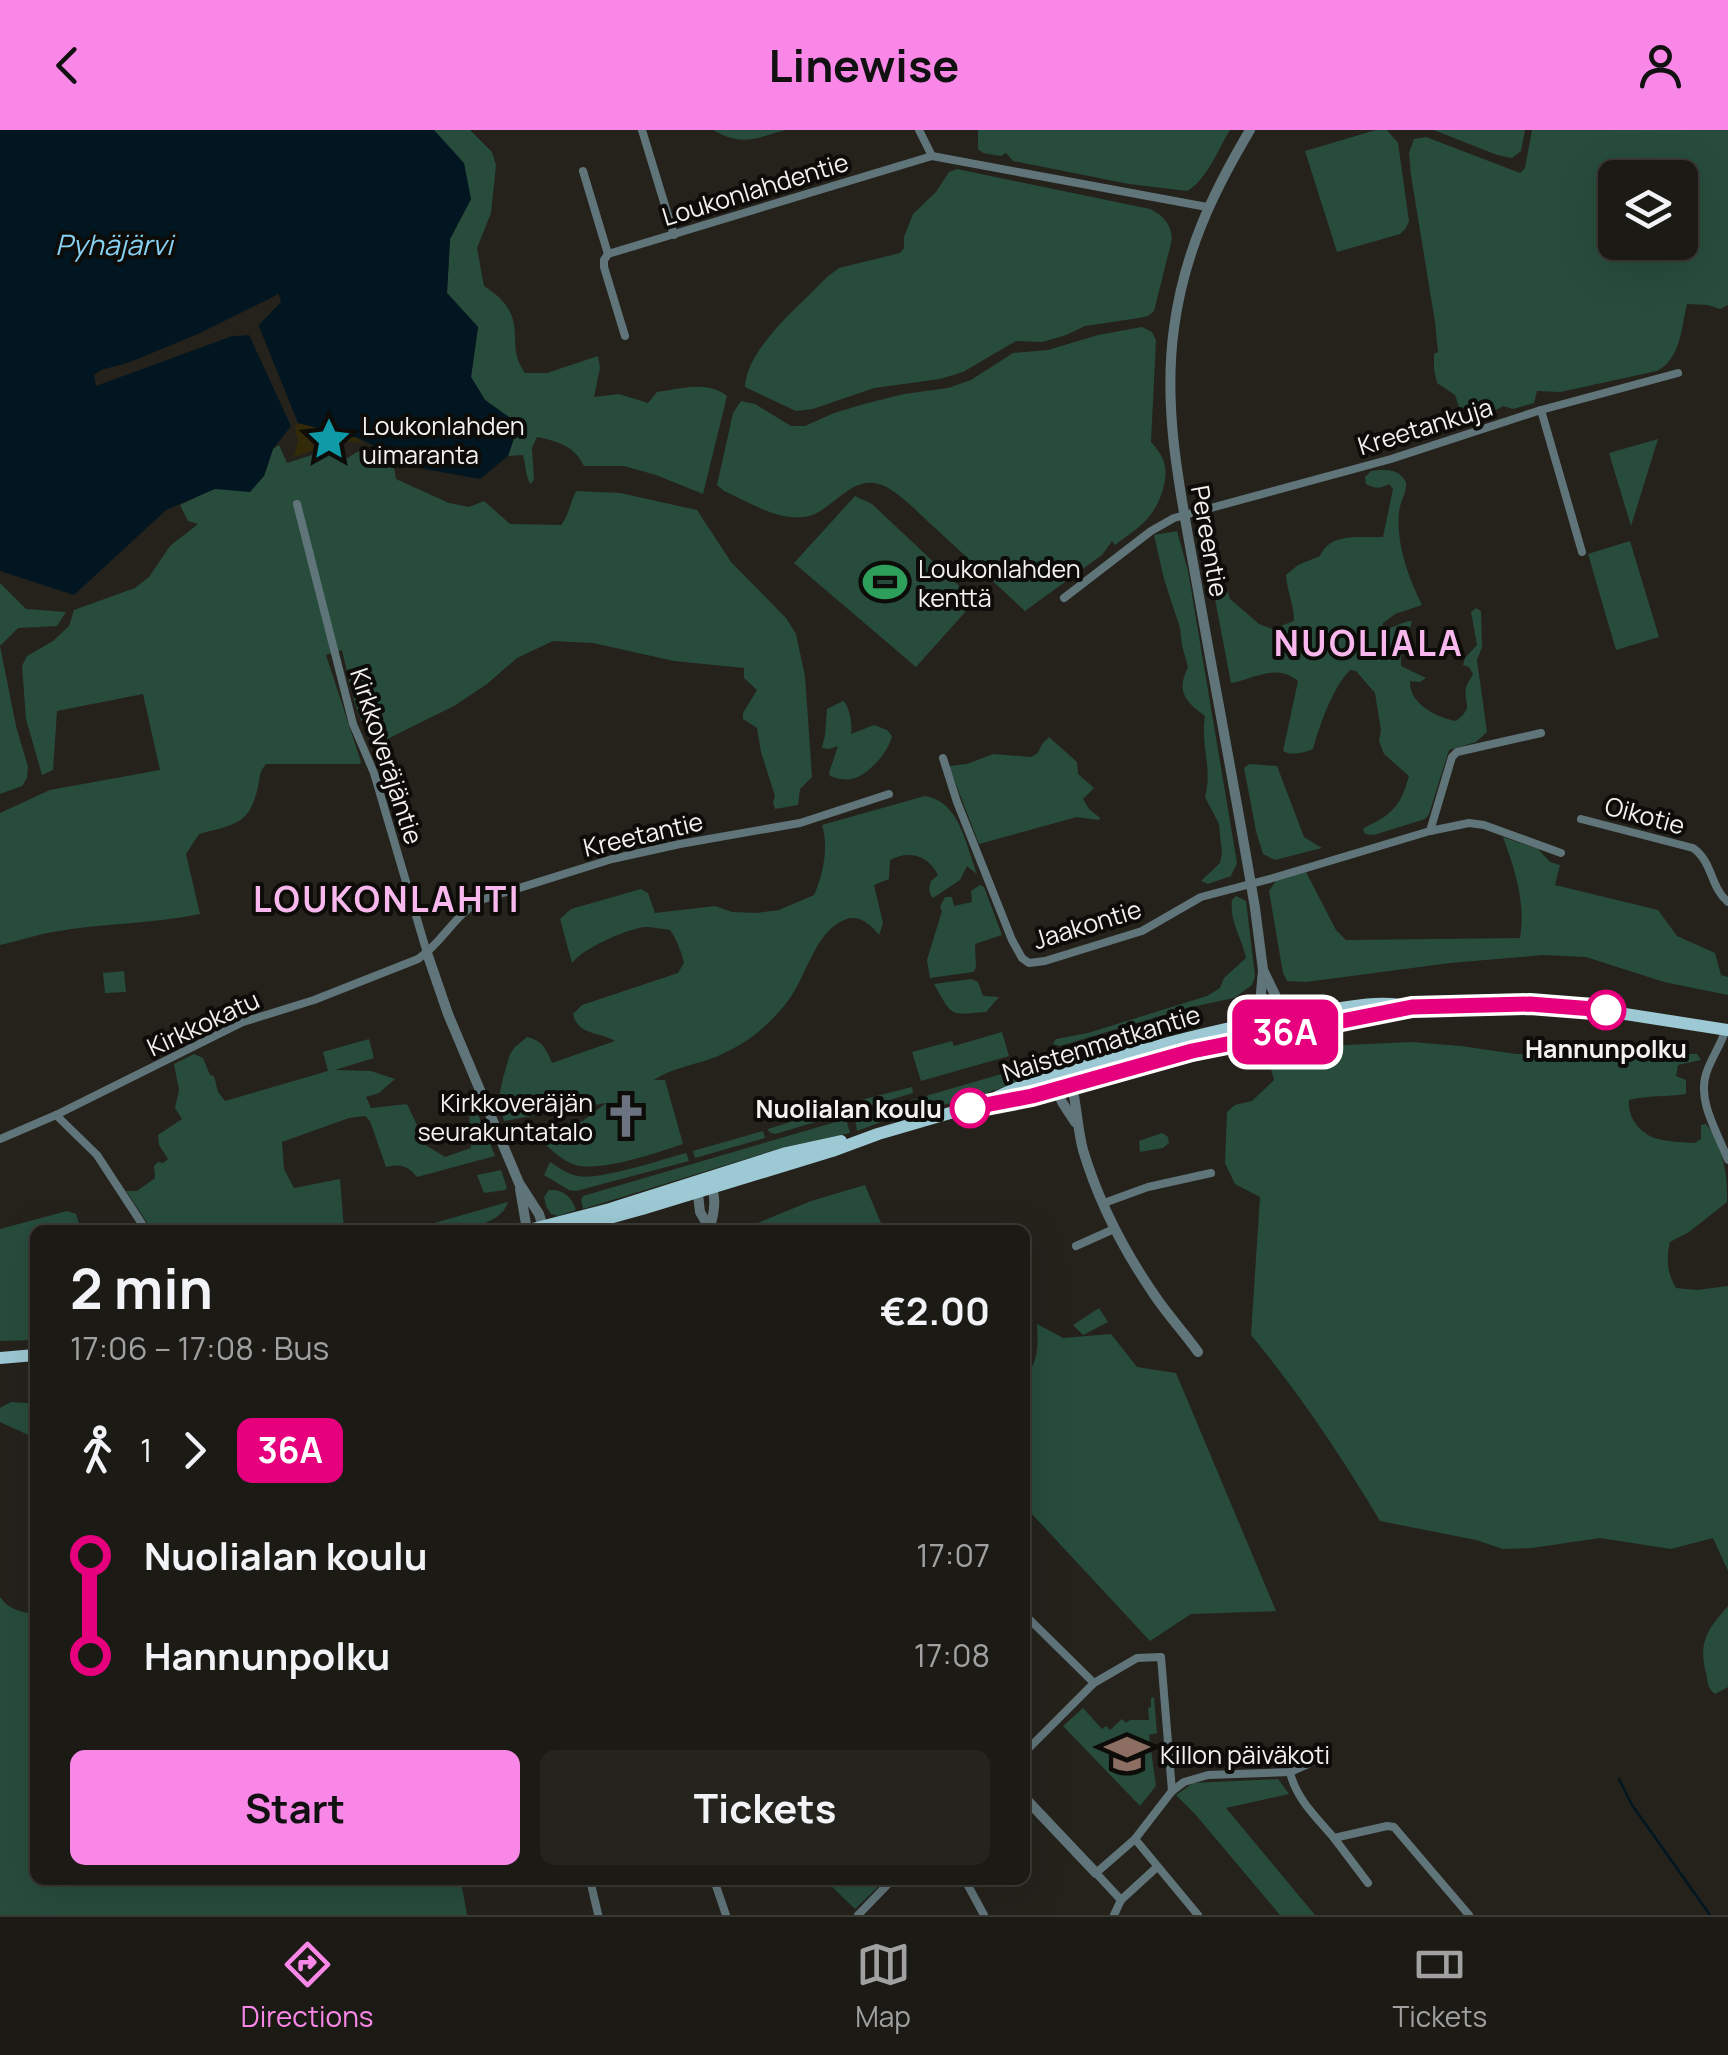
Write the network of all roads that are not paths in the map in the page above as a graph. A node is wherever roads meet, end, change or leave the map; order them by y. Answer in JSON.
{"nodes":[{"id":1,"x":642,"y":130,"type":"edge"},
{"id":2,"x":919,"y":130,"type":"edge"},
{"id":3,"x":1250,"y":130,"type":"edge"},
{"id":4,"x":932,"y":156,"type":"junction"},
{"id":5,"x":583,"y":171,"type":"dead end"},
{"id":6,"x":1208,"y":206,"type":"junction"},
{"id":7,"x":674,"y":235,"type":"junction"},
{"id":8,"x":608,"y":254,"type":"junction"},
{"id":9,"x":624,"y":336,"type":"dead end"},
{"id":10,"x":1678,"y":373,"type":"dead end"},
{"id":11,"x":1540,"y":410,"type":"junction"},
{"id":12,"x":297,"y":504,"type":"dead end"},
{"id":13,"x":1184,"y":514,"type":"junction"},
{"id":14,"x":1582,"y":552,"type":"dead end"},
{"id":15,"x":1064,"y":598,"type":"dead end"},
{"id":16,"x":1541,"y":733,"type":"dead end"},
{"id":17,"x":943,"y":758,"type":"dead end"},
{"id":18,"x":889,"y":794,"type":"dead end"},
{"id":19,"x":1581,"y":819,"type":"dead end"},
{"id":20,"x":1430,"y":830,"type":"junction"},
{"id":21,"x":1561,"y":853,"type":"dead end"},
{"id":22,"x":1250,"y":884,"type":"junction"},
{"id":23,"x":1728,"y":902,"type":"edge"},
{"id":24,"x":428,"y":953,"type":"junction"},
{"id":25,"x":1263,"y":970,"type":"junction"},
{"id":26,"x":1412,"y":1007,"type":"junction"},
{"id":27,"x":1282,"y":1017,"type":"junction"},
{"id":28,"x":1265,"y":1020,"type":"junction"},
{"id":29,"x":1727,"y":1029,"type":"edge"},
{"id":30,"x":1285,"y":1032,"type":"junction"},
{"id":31,"x":1267,"y":1036,"type":"junction"},
{"id":32,"x":1070,"y":1078,"type":"junction"},
{"id":33,"x":1055,"y":1082,"type":"junction"},
{"id":34,"x":56,"y":1115,"type":"junction"},
{"id":35,"x":1076,"y":1123,"type":"junction"},
{"id":36,"x":0,"y":1139,"type":"edge"},
{"id":37,"x":1728,"y":1160,"type":"edge"},
{"id":38,"x":1211,"y":1173,"type":"dead end"},
{"id":39,"x":703,"y":1184,"type":"junction"},
{"id":40,"x":1104,"y":1203,"type":"junction"},
{"id":41,"x":143,"y":1225,"type":"edge"},
{"id":42,"x":537,"y":1225,"type":"edge"},
{"id":43,"x":550,"y":1225,"type":"edge"},
{"id":44,"x":581,"y":1225,"type":"edge"},
{"id":45,"x":708,"y":1225,"type":"edge"},
{"id":46,"x":711,"y":1225,"type":"edge"},
{"id":47,"x":1114,"y":1229,"type":"junction"},
{"id":48,"x":1076,"y":1246,"type":"dead end"},
{"id":49,"x":1198,"y":1352,"type":"dead end"},
{"id":50,"x":30,"y":1355,"type":"edge"},
{"id":51,"x":0,"y":1358,"type":"edge"},
{"id":52,"x":1030,"y":1621,"type":"edge"},
{"id":53,"x":1094,"y":1683,"type":"junction"},
{"id":54,"x":1030,"y":1747,"type":"edge"},
{"id":55,"x":1318,"y":1760,"type":"dead end"},
{"id":56,"x":1290,"y":1772,"type":"junction"},
{"id":57,"x":1172,"y":1791,"type":"junction"},
{"id":58,"x":1030,"y":1803,"type":"edge"},
{"id":59,"x":1135,"y":1838,"type":"junction"},
{"id":60,"x":1334,"y":1838,"type":"junction"},
{"id":61,"x":1157,"y":1867,"type":"junction"},
{"id":62,"x":1096,"y":1873,"type":"junction"},
{"id":63,"x":1368,"y":1883,"type":"dead end"},
{"id":64,"x":591,"y":1885,"type":"edge"},
{"id":65,"x":716,"y":1885,"type":"edge"},
{"id":66,"x":887,"y":1885,"type":"edge"},
{"id":67,"x":968,"y":1885,"type":"edge"},
{"id":68,"x":1121,"y":1900,"type":"junction"},
{"id":69,"x":598,"y":1914,"type":"edge"},
{"id":70,"x":726,"y":1915,"type":"edge"},
{"id":71,"x":858,"y":1915,"type":"edge"},
{"id":72,"x":984,"y":1915,"type":"edge"},
{"id":73,"x":1114,"y":1915,"type":"edge"},
{"id":74,"x":1198,"y":1915,"type":"edge"},
{"id":75,"x":1469,"y":1915,"type":"edge"}],
"edges":[{"from":1,"to":7,"type":"street"},
{"from":2,"to":4,"type":"street"},
{"from":3,"to":6,"type":"street","name":"Pereentie"},
{"from":4,"to":6,"type":"street","name":"Loukonlahdentie"},
{"from":4,"to":7,"type":"street","name":"Loukonlahdentie"},
{"from":5,"to":8,"type":"street"},
{"from":6,"to":13,"type":"street","name":"Pereentie"},
{"from":7,"to":8,"type":"street","name":"Loukonlahdentie"},
{"from":8,"to":9,"type":"street"},
{"from":10,"to":11,"type":"street","name":"Kreetankuja"},
{"from":11,"to":13,"type":"street","name":"Kreetankuja"},
{"from":11,"to":14,"type":"street"},
{"from":12,"to":24,"type":"street","name":"Kirkkoveräjäntie"},
{"from":13,"to":15,"type":"street","name":"Kreetankuja"},
{"from":13,"to":22,"type":"street","name":"Pereentie"},
{"from":16,"to":20,"type":"street"},
{"from":17,"to":22,"type":"street","name":"Jaakontie"},
{"from":18,"to":24,"type":"street","name":"Kreetantie"},
{"from":19,"to":23,"type":"street","name":"Oikotie"},
{"from":20,"to":21,"type":"street"},
{"from":20,"to":22,"type":"street"},
{"from":22,"to":25,"type":"street","name":"Pereentie"},
{"from":24,"to":34,"type":"street","name":"Kirkkokatu"},
{"from":24,"to":42,"type":"street","name":"Kirkkoveräjäntie"},
{"from":25,"to":27,"type":"street","name":"Pereentie"},
{"from":25,"to":28,"type":"street","name":"Pereentie"},
{"from":26,"to":27,"type":"main road","name":"Naistenmatkantie"},
{"from":26,"to":29,"type":"main road","name":"Naistenmatkantie"},
{"from":26,"to":30,"type":"main road","name":"Naistenmatkantie"},
{"from":27,"to":28,"type":"main road","name":"Naistenmatkantie"},
{"from":27,"to":30,"type":"street","name":"Pereentie"},
{"from":28,"to":31,"type":"street","name":"Pereentie"},
{"from":28,"to":32,"type":"main road","name":"Naistenmatkantie"},
{"from":29,"to":37,"type":"street"},
{"from":30,"to":31,"type":"main road","name":"Naistenmatkantie"},
{"from":31,"to":32,"type":"main road","name":"Naistenmatkantie"},
{"from":32,"to":33,"type":"main road","name":"Naistenmatkantie"},
{"from":32,"to":35,"type":"street"},
{"from":33,"to":35,"type":"street"},
{"from":33,"to":39,"type":"main road","name":"Naistenmatkantie"},
{"from":34,"to":36,"type":"street","name":"Kirkkokatu"},
{"from":34,"to":41,"type":"street"},
{"from":35,"to":40,"type":"street"},
{"from":38,"to":40,"type":"street"},
{"from":39,"to":43,"type":"main road","name":"Naistenmatkantie"},
{"from":39,"to":44,"type":"main road","name":"Naistenmatkantie"},
{"from":39,"to":45,"type":"street"},
{"from":39,"to":46,"type":"street"},
{"from":40,"to":47,"type":"street"},
{"from":47,"to":48,"type":"street"},
{"from":47,"to":49,"type":"street"},
{"from":50,"to":51,"type":"main road"},
{"from":52,"to":53,"type":"street"},
{"from":53,"to":54,"type":"street"},
{"from":53,"to":57,"type":"street"},
{"from":55,"to":56,"type":"street"},
{"from":56,"to":57,"type":"street"},
{"from":56,"to":60,"type":"street"},
{"from":57,"to":59,"type":"street"},
{"from":58,"to":62,"type":"street"},
{"from":59,"to":61,"type":"street"},
{"from":59,"to":62,"type":"street"},
{"from":60,"to":63,"type":"street"},
{"from":60,"to":75,"type":"street"},
{"from":61,"to":68,"type":"street"},
{"from":61,"to":74,"type":"street"},
{"from":62,"to":68,"type":"street"},
{"from":64,"to":69,"type":"street"},
{"from":65,"to":70,"type":"street"},
{"from":66,"to":71,"type":"street"},
{"from":67,"to":72,"type":"street"},
{"from":68,"to":73,"type":"street"}]}
